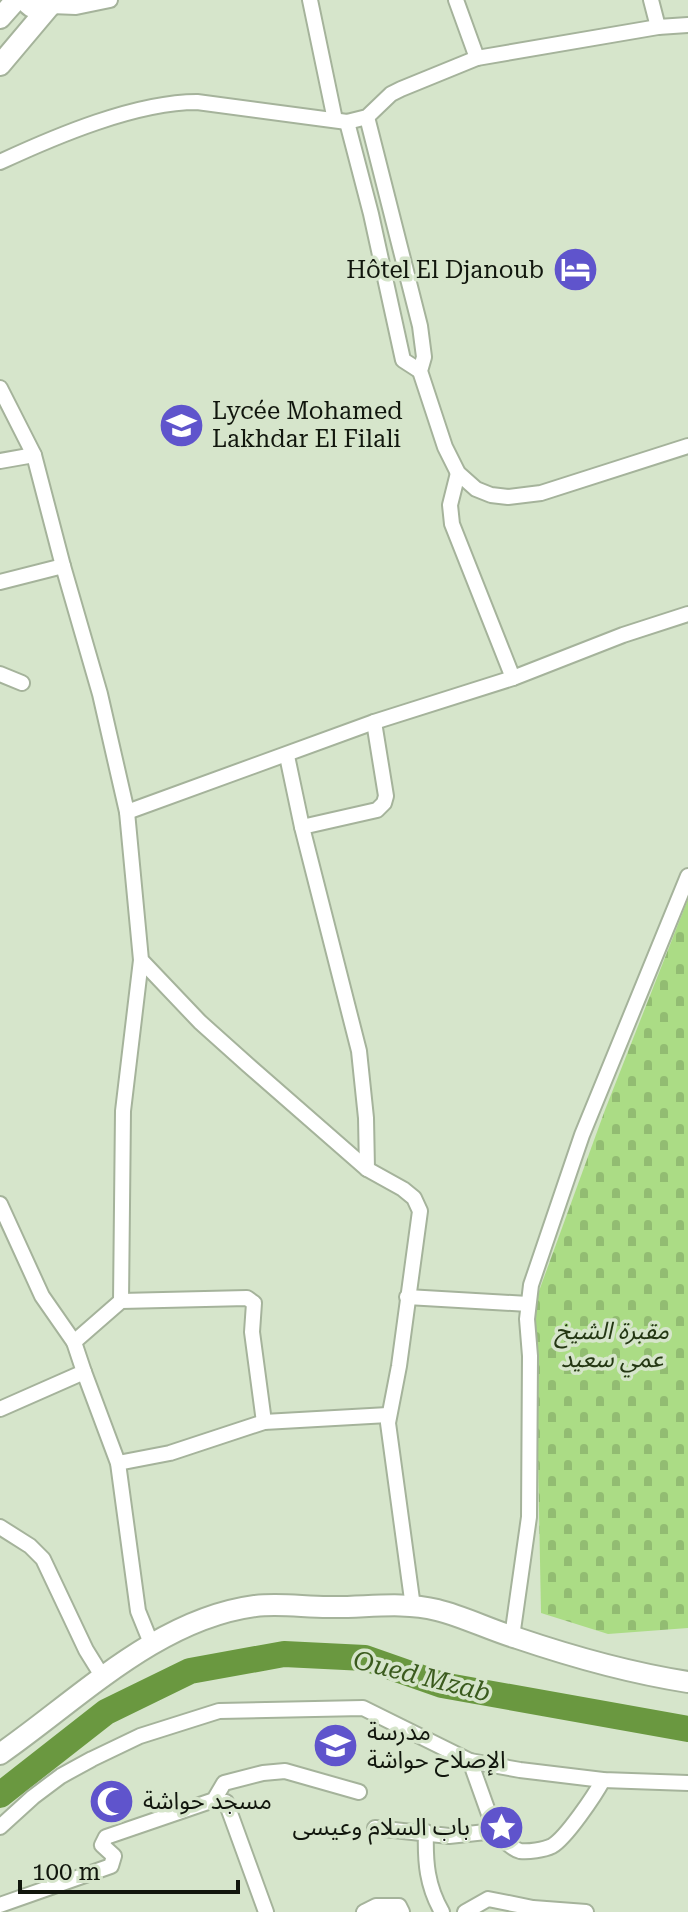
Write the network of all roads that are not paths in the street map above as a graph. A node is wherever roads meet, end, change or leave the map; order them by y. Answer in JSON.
{"nodes":[{"id":1,"x":16,"y":0,"type":"edge"},
{"id":2,"x":110,"y":0,"type":"edge"},
{"id":3,"x":310,"y":0,"type":"edge"},
{"id":4,"x":456,"y":0,"type":"edge"},
{"id":5,"x":651,"y":0,"type":"edge"},
{"id":6,"x":83,"y":2,"type":"edge"},
{"id":7,"x":44,"y":5,"type":"edge"},
{"id":8,"x":0,"y":18,"type":"edge"},
{"id":9,"x":688,"y":25,"type":"edge"},
{"id":10,"x":658,"y":27,"type":"junction"},
{"id":11,"x":0,"y":45,"type":"edge"},
{"id":12,"x":477,"y":58,"type":"junction"},
{"id":13,"x":0,"y":65,"type":"edge"},
{"id":14,"x":367,"y":117,"type":"junction"},
{"id":15,"x":341,"y":121,"type":"junction"},
{"id":16,"x":0,"y":162,"type":"edge"},
{"id":17,"x":420,"y":371,"type":"junction"},
{"id":18,"x":0,"y":388,"type":"edge"},
{"id":19,"x":688,"y":446,"type":"edge"},
{"id":20,"x":34,"y":455,"type":"junction"},
{"id":21,"x":0,"y":461,"type":"edge"},
{"id":22,"x":458,"y":473,"type":"junction"},
{"id":23,"x":63,"y":566,"type":"junction"},
{"id":24,"x":0,"y":582,"type":"edge"},
{"id":25,"x":688,"y":614,"type":"edge"},
{"id":26,"x":0,"y":674,"type":"edge"},
{"id":27,"x":513,"y":678,"type":"junction"},
{"id":28,"x":22,"y":683,"type":"dead end"},
{"id":29,"x":374,"y":722,"type":"junction"},
{"id":30,"x":287,"y":756,"type":"junction"},
{"id":31,"x":127,"y":812,"type":"junction"},
{"id":32,"x":302,"y":827,"type":"junction"},
{"id":33,"x":688,"y":876,"type":"edge"},
{"id":34,"x":141,"y":960,"type":"junction"},
{"id":35,"x":367,"y":1169,"type":"junction"},
{"id":36,"x":0,"y":1204,"type":"edge"},
{"id":37,"x":407,"y":1297,"type":"junction"},
{"id":38,"x":121,"y":1301,"type":"junction"},
{"id":39,"x":528,"y":1304,"type":"junction"},
{"id":40,"x":74,"y":1342,"type":"junction"},
{"id":41,"x":84,"y":1372,"type":"junction"},
{"id":42,"x":0,"y":1409,"type":"edge"},
{"id":43,"x":388,"y":1415,"type":"junction"},
{"id":44,"x":264,"y":1422,"type":"junction"},
{"id":45,"x":118,"y":1463,"type":"junction"},
{"id":46,"x":0,"y":1527,"type":"edge"},
{"id":47,"x":413,"y":1607,"type":"junction"},
{"id":48,"x":512,"y":1637,"type":"junction"},
{"id":49,"x":151,"y":1643,"type":"junction"},
{"id":50,"x":104,"y":1679,"type":"junction"},
{"id":51,"x":688,"y":1682,"type":"edge"},
{"id":52,"x":0,"y":1754,"type":"edge"},
{"id":53,"x":470,"y":1761,"type":"junction"},
{"id":54,"x":603,"y":1780,"type":"junction"},
{"id":55,"x":688,"y":1783,"type":"edge"},
{"id":56,"x":359,"y":1792,"type":"dead end"},
{"id":57,"x":226,"y":1802,"type":"dead end"},
{"id":58,"x":0,"y":1827,"type":"edge"},
{"id":59,"x":375,"y":1828,"type":"dead end"},
{"id":60,"x":495,"y":1831,"type":"junction"},
{"id":61,"x":426,"y":1832,"type":"junction"},
{"id":62,"x":0,"y":1905,"type":"edge"},
{"id":63,"x":491,"y":1906,"type":"edge"},
{"id":64,"x":266,"y":1912,"type":"edge"},
{"id":65,"x":364,"y":1912,"type":"edge"},
{"id":66,"x":402,"y":1912,"type":"edge"},
{"id":67,"x":442,"y":1912,"type":"edge"},
{"id":68,"x":465,"y":1912,"type":"edge"},
{"id":69,"x":586,"y":1912,"type":"edge"}],
"edges":[{"from":1,"to":8,"type":"street"},
{"from":2,"to":6,"type":"street"},
{"from":3,"to":15,"type":"street"},
{"from":4,"to":12,"type":"street"},
{"from":5,"to":10,"type":"street"},
{"from":6,"to":7,"type":"street"},
{"from":7,"to":11,"type":"street"},
{"from":7,"to":13,"type":"street"},
{"from":9,"to":10,"type":"street"},
{"from":10,"to":12,"type":"street"},
{"from":12,"to":14,"type":"street"},
{"from":14,"to":15,"type":"street"},
{"from":14,"to":17,"type":"street"},
{"from":15,"to":16,"type":"street"},
{"from":15,"to":17,"type":"street"},
{"from":17,"to":22,"type":"street"},
{"from":18,"to":20,"type":"street"},
{"from":19,"to":22,"type":"street"},
{"from":20,"to":21,"type":"street"},
{"from":20,"to":23,"type":"street"},
{"from":22,"to":27,"type":"street"},
{"from":23,"to":24,"type":"street"},
{"from":23,"to":31,"type":"street"},
{"from":25,"to":27,"type":"street"},
{"from":26,"to":28,"type":"street"},
{"from":27,"to":29,"type":"street"},
{"from":29,"to":30,"type":"street"},
{"from":29,"to":32,"type":"street"},
{"from":30,"to":31,"type":"street"},
{"from":30,"to":32,"type":"street"},
{"from":31,"to":34,"type":"street"},
{"from":32,"to":35,"type":"street"},
{"from":33,"to":39,"type":"street"},
{"from":34,"to":35,"type":"street"},
{"from":34,"to":38,"type":"street"},
{"from":35,"to":37,"type":"street"},
{"from":36,"to":40,"type":"street"},
{"from":37,"to":39,"type":"street"},
{"from":37,"to":43,"type":"street"},
{"from":38,"to":40,"type":"street"},
{"from":38,"to":44,"type":"street"},
{"from":39,"to":48,"type":"street"},
{"from":40,"to":41,"type":"street"},
{"from":41,"to":42,"type":"street"},
{"from":41,"to":45,"type":"street"},
{"from":43,"to":44,"type":"street"},
{"from":43,"to":47,"type":"street"},
{"from":44,"to":45,"type":"street"},
{"from":45,"to":49,"type":"street"},
{"from":46,"to":50,"type":"street"},
{"from":47,"to":48,"type":"street"},
{"from":47,"to":49,"type":"street"},
{"from":48,"to":51,"type":"street"},
{"from":49,"to":50,"type":"street"},
{"from":50,"to":52,"type":"street"},
{"from":53,"to":54,"type":"street"},
{"from":53,"to":58,"type":"street"},
{"from":53,"to":60,"type":"street"},
{"from":54,"to":55,"type":"street"},
{"from":54,"to":60,"type":"street"},
{"from":56,"to":62,"type":"street"},
{"from":57,"to":64,"type":"street"},
{"from":59,"to":61,"type":"street"},
{"from":60,"to":61,"type":"street"},
{"from":61,"to":67,"type":"street"},
{"from":63,"to":68,"type":"street"},
{"from":63,"to":69,"type":"street"},
{"from":65,"to":66,"type":"street"}]}
